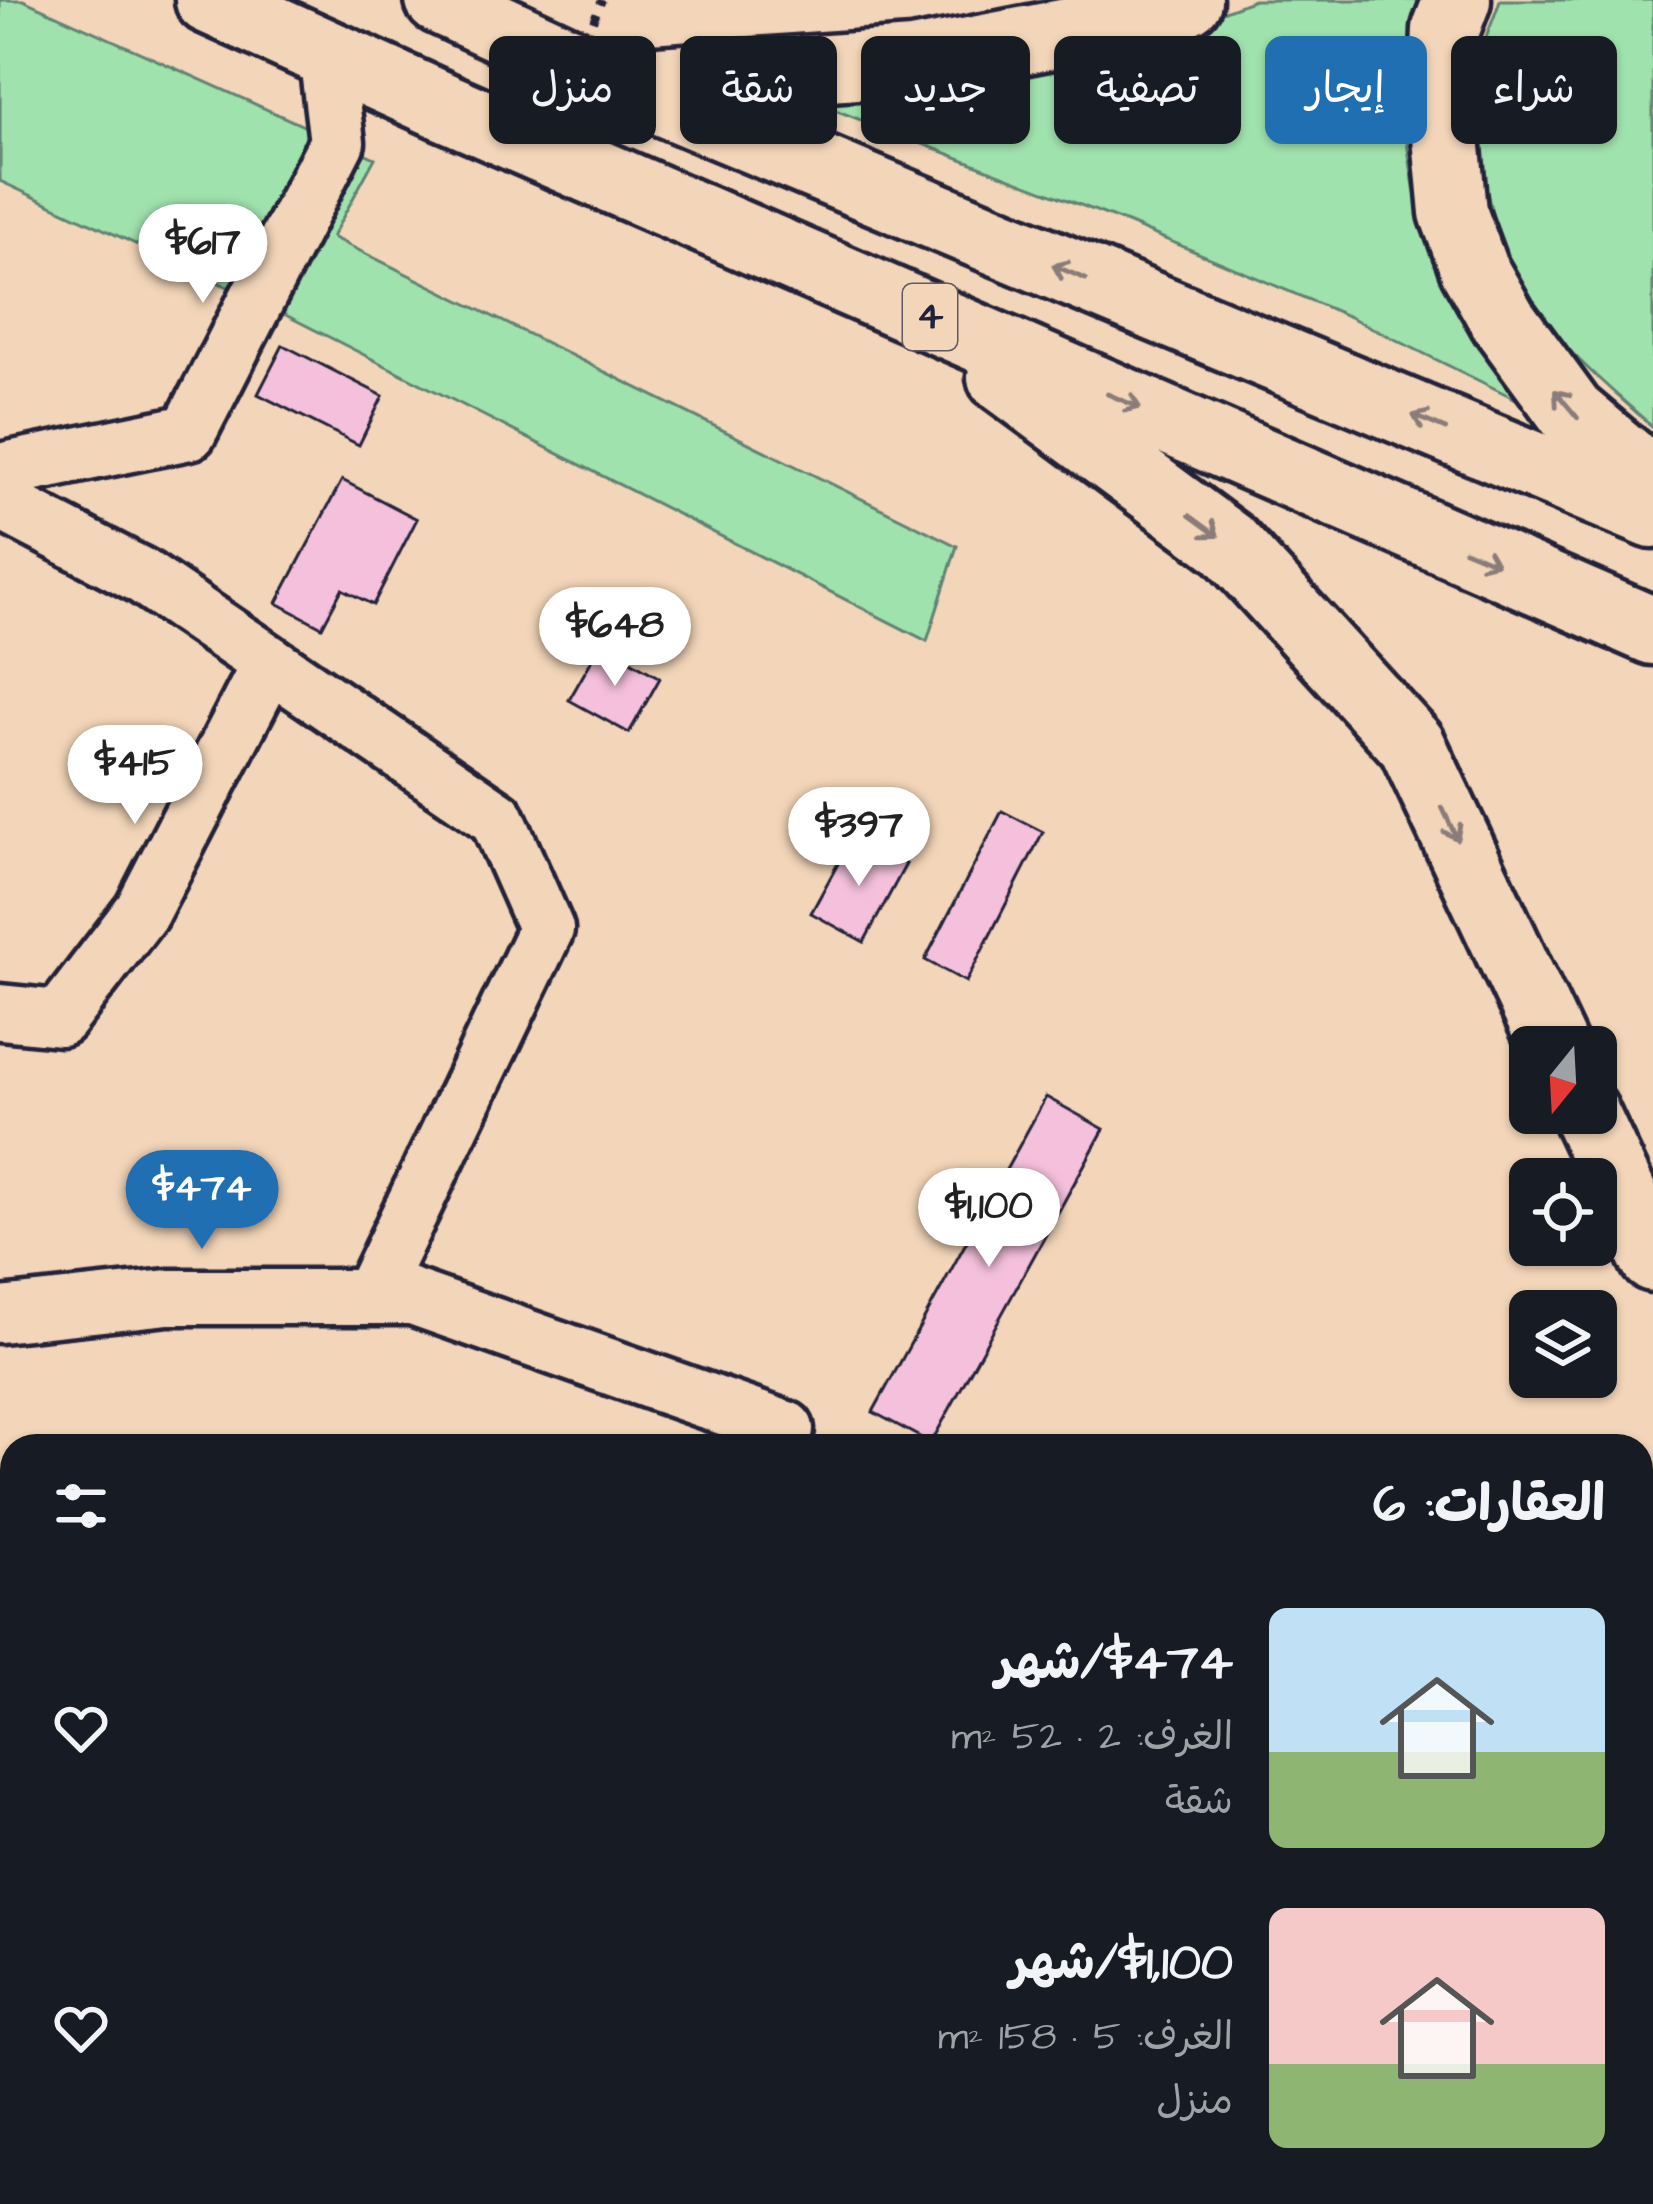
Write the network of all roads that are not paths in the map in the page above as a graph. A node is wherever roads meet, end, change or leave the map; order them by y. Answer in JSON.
{"nodes":[{"id":1,"x":209,"y":0,"type":"edge"},
{"id":2,"x":439,"y":0,"type":"edge"},
{"id":3,"x":1188,"y":0,"type":"edge"},
{"id":4,"x":1457,"y":0,"type":"edge"},
{"id":5,"x":516,"y":36,"type":"edge"},
{"id":6,"x":326,"y":53,"type":"junction"},
{"id":7,"x":656,"y":80,"type":"edge"},
{"id":8,"x":656,"y":99,"type":"edge"},
{"id":9,"x":443,"y":106,"type":"junction"},
{"id":10,"x":0,"y":471,"type":"edge"},
{"id":11,"x":1653,"y":482,"type":"edge"},
{"id":12,"x":0,"y":502,"type":"edge"},
{"id":13,"x":1653,"y":515,"type":"edge"},
{"id":14,"x":1653,"y":631,"type":"edge"},
{"id":15,"x":270,"y":663,"type":"junction"},
{"id":16,"x":0,"y":1012,"type":"edge"},
{"id":17,"x":1544,"y":1026,"type":"edge"},
{"id":18,"x":1595,"y":1134,"type":"edge"},
{"id":19,"x":1653,"y":1258,"type":"edge"},
{"id":20,"x":410,"y":1297,"type":"junction"},
{"id":21,"x":0,"y":1315,"type":"edge"},
{"id":22,"x":786,"y":1429,"type":"dead end"}],
"edges":[{"from":1,"to":6,"type":"highway","number":"4"},
{"from":2,"to":5,"type":"highway"},
{"from":3,"to":7,"type":"highway"},
{"from":11,"to":4,"type":"highway","one_way":true},
{"from":6,"to":9,"type":"highway","number":"4"},
{"from":6,"to":10,"type":"street"},
{"from":13,"to":8,"type":"highway","number":"4","one_way":true},
{"from":9,"to":14,"type":"highway","number":"4","one_way":true},
{"from":9,"to":17,"type":"highway","one_way":true},
{"from":12,"to":15,"type":"street"},
{"from":15,"to":16,"type":"street"},
{"from":15,"to":20,"type":"street"},
{"from":18,"to":19,"type":"highway"},
{"from":20,"to":21,"type":"street"},
{"from":20,"to":22,"type":"street"}]}
